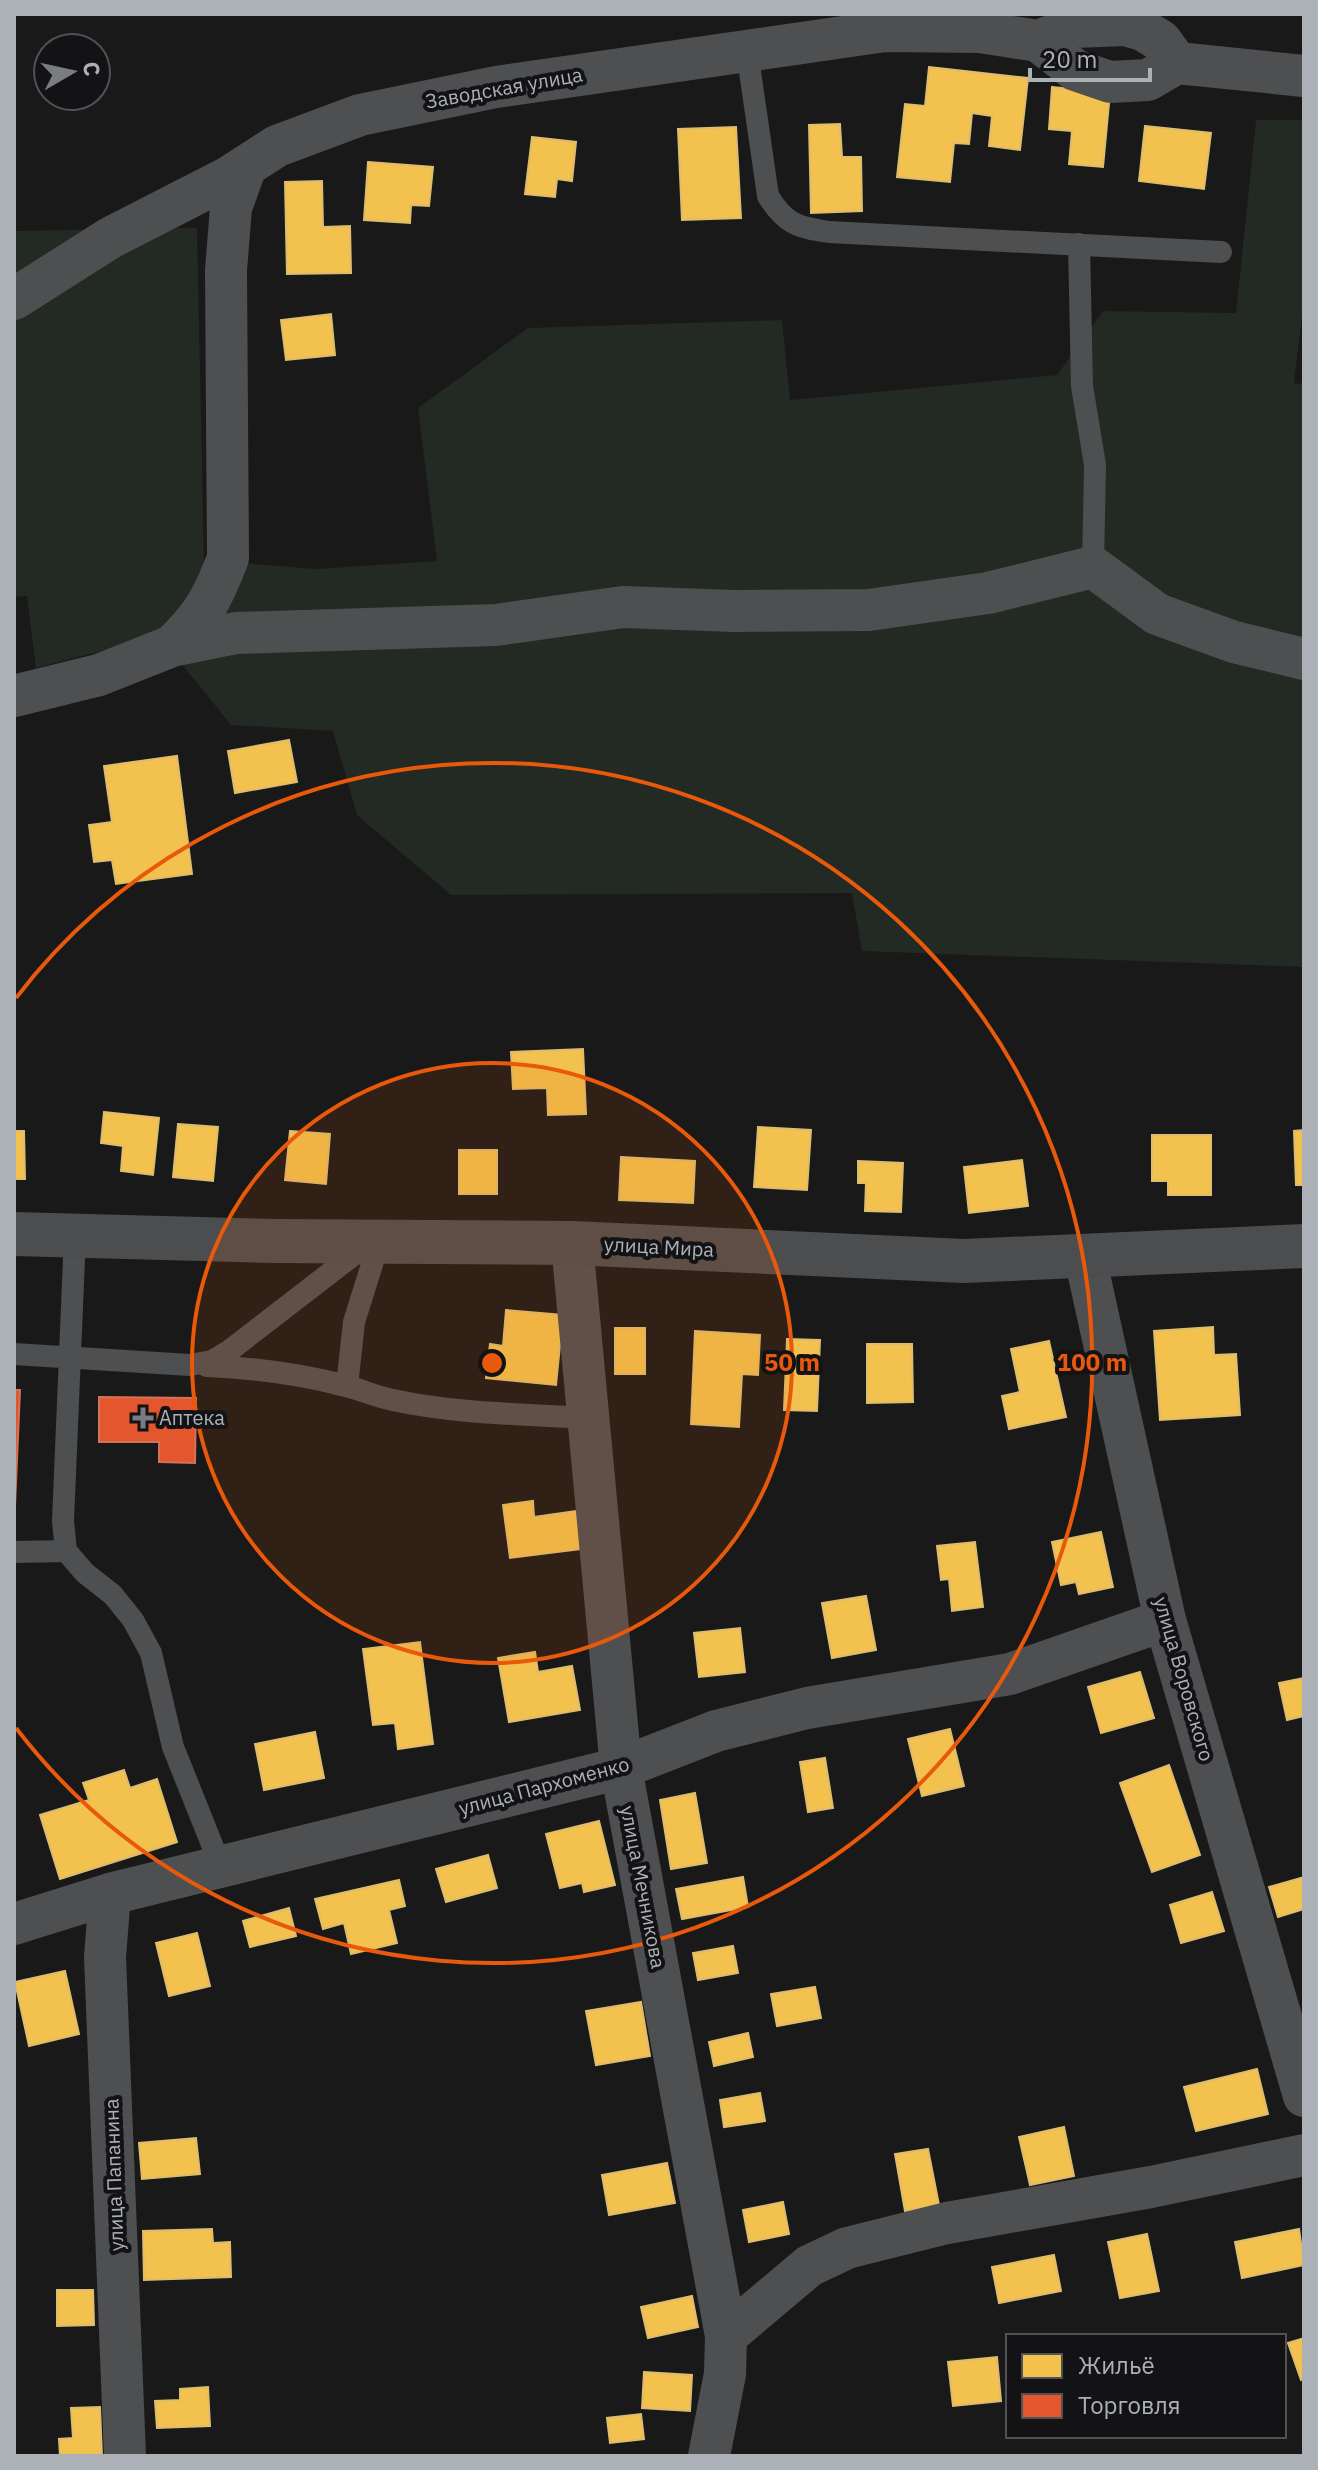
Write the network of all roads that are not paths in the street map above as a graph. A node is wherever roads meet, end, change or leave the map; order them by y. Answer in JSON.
{"nodes":[{"id":1,"x":1038,"y":41,"type":"junction"},
{"id":2,"x":747,"y":51,"type":"junction"},
{"id":3,"x":1177,"y":63,"type":"junction"},
{"id":4,"x":1304,"y":76,"type":"edge"},
{"id":5,"x":246,"y":166,"type":"junction"},
{"id":6,"x":1079,"y":244,"type":"junction"},
{"id":7,"x":1221,"y":252,"type":"dead end"},
{"id":8,"x":14,"y":299,"type":"edge"},
{"id":9,"x":1093,"y":567,"type":"junction"},
{"id":10,"x":172,"y":646,"type":"junction"},
{"id":11,"x":1304,"y":659,"type":"edge"},
{"id":12,"x":14,"y":696,"type":"edge"},
{"id":13,"x":14,"y":1234,"type":"edge"},
{"id":14,"x":75,"y":1235,"type":"junction"},
{"id":15,"x":379,"y":1242,"type":"junction"},
{"id":16,"x":572,"y":1243,"type":"junction"},
{"id":17,"x":1304,"y":1246,"type":"edge"},
{"id":18,"x":1085,"y":1257,"type":"junction"},
{"id":19,"x":14,"y":1354,"type":"edge"},
{"id":20,"x":68,"y":1358,"type":"junction"},
{"id":21,"x":190,"y":1365,"type":"junction"},
{"id":22,"x":347,"y":1386,"type":"junction"},
{"id":23,"x":588,"y":1418,"type":"junction"},
{"id":24,"x":66,"y":1551,"type":"junction"},
{"id":25,"x":14,"y":1552,"type":"edge"},
{"id":26,"x":1165,"y":1620,"type":"junction"},
{"id":27,"x":621,"y":1768,"type":"junction"},
{"id":28,"x":221,"y":1867,"type":"junction"},
{"id":29,"x":110,"y":1894,"type":"junction"},
{"id":30,"x":14,"y":1924,"type":"edge"},
{"id":31,"x":1304,"y":2096,"type":"edge"},
{"id":32,"x":1304,"y":2155,"type":"edge"},
{"id":33,"x":726,"y":2336,"type":"junction"},
{"id":34,"x":125,"y":2456,"type":"edge"},
{"id":35,"x":709,"y":2456,"type":"edge"}],
"edges":[{"from":1,"to":2,"type":"street","name":"Заводская улица"},
{"from":1,"to":3,"type":"street","name":"Заводская улица"},
{"from":1,"to":3,"type":"street","name":"Заводская улица"},
{"from":2,"to":5,"type":"street","name":"Заводская улица"},
{"from":2,"to":6,"type":"lane"},
{"from":3,"to":4,"type":"street"},
{"from":5,"to":8,"type":"street","name":"Заводская улица"},
{"from":5,"to":10,"type":"street"},
{"from":6,"to":7,"type":"lane"},
{"from":6,"to":9,"type":"lane"},
{"from":9,"to":10,"type":"street"},
{"from":9,"to":11,"type":"street"},
{"from":10,"to":12,"type":"street"},
{"from":13,"to":14,"type":"street","name":"улица Мира"},
{"from":14,"to":15,"type":"street","name":"улица Мира"},
{"from":14,"to":20,"type":"lane"},
{"from":15,"to":16,"type":"street","name":"улица Мира"},
{"from":15,"to":21,"type":"lane"},
{"from":15,"to":22,"type":"lane"},
{"from":16,"to":18,"type":"street","name":"улица Мира"},
{"from":16,"to":23,"type":"street","name":"улица Мечникова"},
{"from":17,"to":18,"type":"street","name":"улица Мира"},
{"from":18,"to":26,"type":"street","name":"улица Воровского"},
{"from":19,"to":20,"type":"lane"},
{"from":20,"to":21,"type":"lane"},
{"from":20,"to":24,"type":"lane"},
{"from":21,"to":22,"type":"lane"},
{"from":22,"to":23,"type":"lane"},
{"from":23,"to":27,"type":"street","name":"улица Мечникова"},
{"from":24,"to":25,"type":"lane"},
{"from":24,"to":28,"type":"lane"},
{"from":26,"to":27,"type":"street","name":"улица Пархоменко"},
{"from":26,"to":31,"type":"street","name":"улица Воровского"},
{"from":27,"to":28,"type":"street","name":"улица Пархоменко"},
{"from":27,"to":33,"type":"street","name":"улица Мечникова"},
{"from":28,"to":29,"type":"street","name":"улица Пархоменко"},
{"from":29,"to":30,"type":"street","name":"улица Пархоменко"},
{"from":29,"to":34,"type":"street","name":"улица Папанина"},
{"from":32,"to":33,"type":"street"},
{"from":33,"to":35,"type":"street","name":"улица Мечникова"}]}
